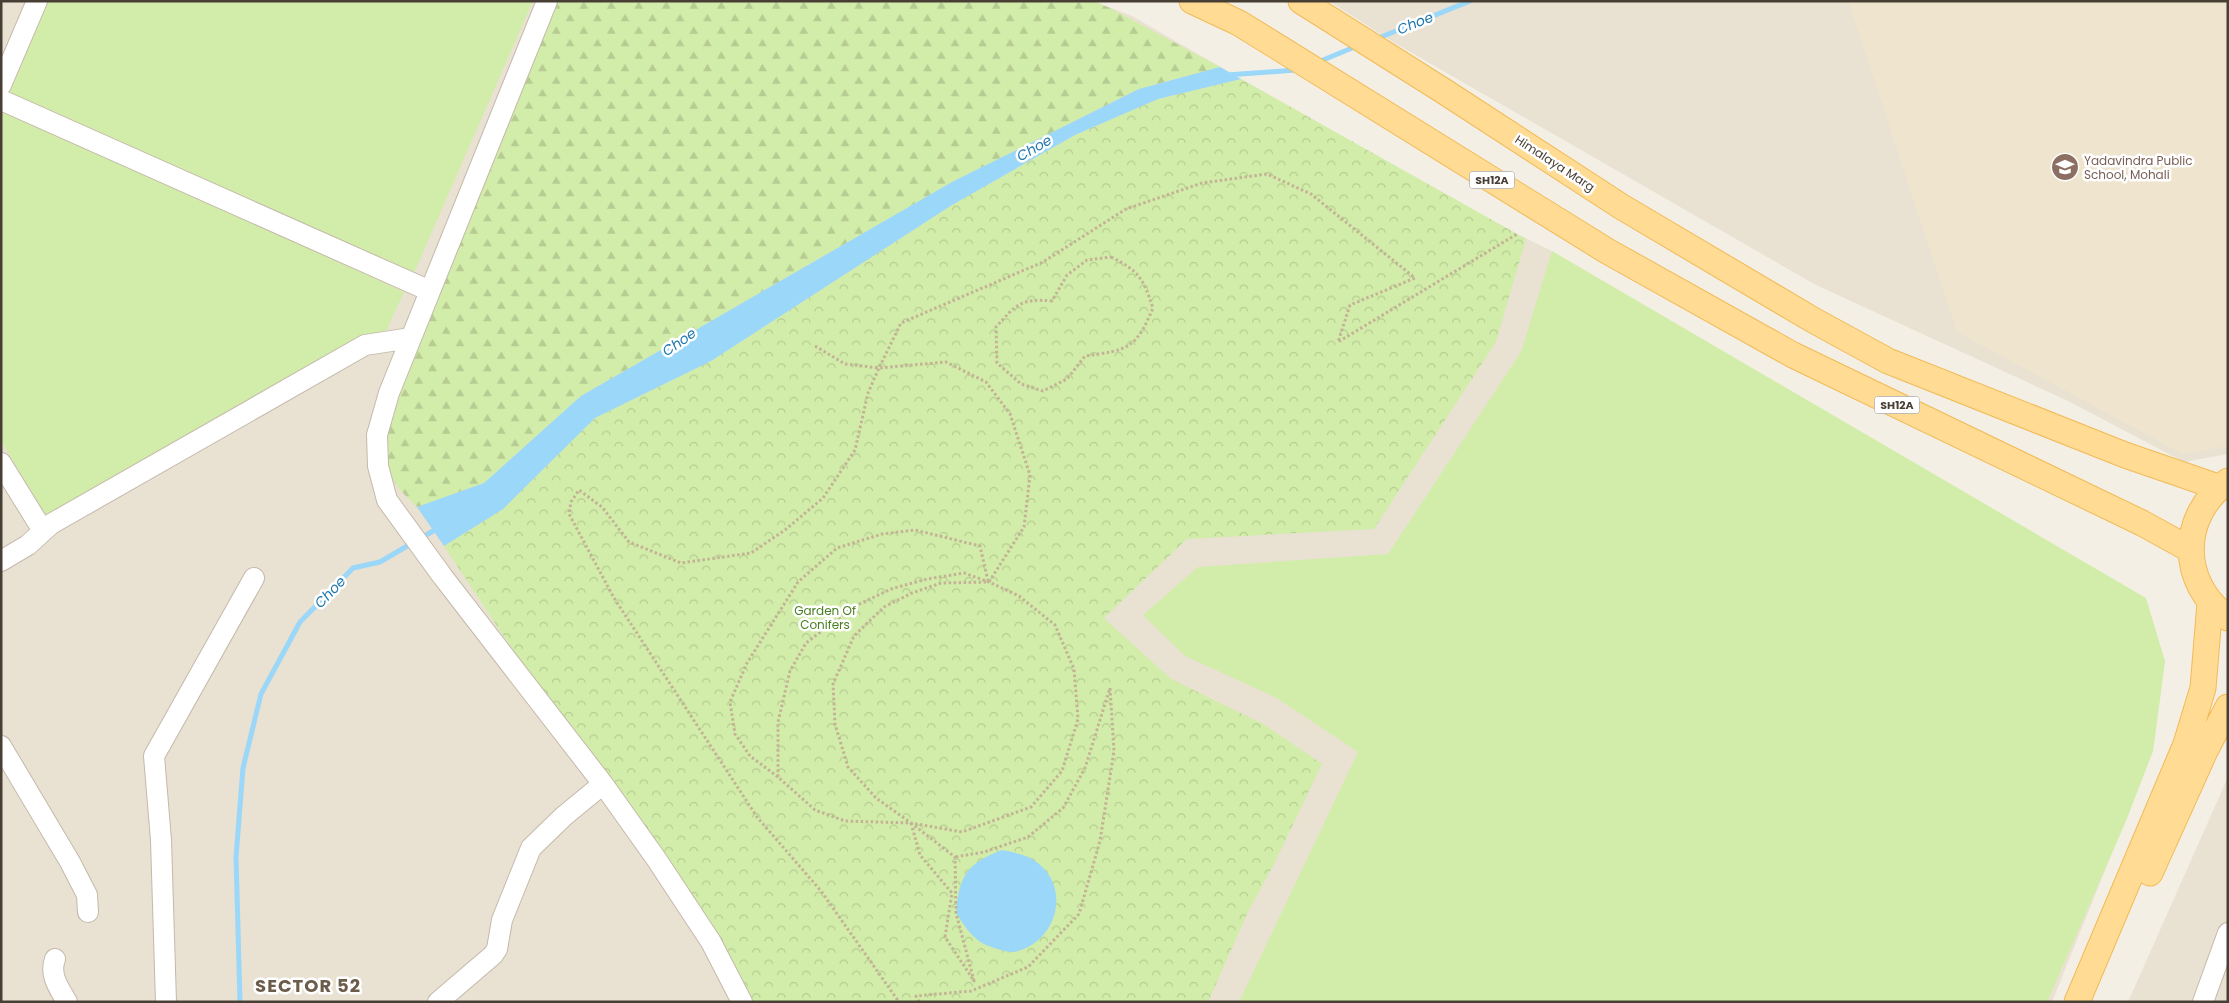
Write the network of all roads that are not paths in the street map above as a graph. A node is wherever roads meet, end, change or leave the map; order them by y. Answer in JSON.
{"nodes":[{"id":1,"x":38,"y":1,"type":"edge"},
{"id":2,"x":547,"y":1,"type":"edge"},
{"id":3,"x":1192,"y":1,"type":"edge"},
{"id":4,"x":1301,"y":1,"type":"edge"},
{"id":5,"x":1,"y":85,"type":"edge"},
{"id":6,"x":1,"y":100,"type":"edge"},
{"id":7,"x":430,"y":291,"type":"junction"},
{"id":8,"x":411,"y":338,"type":"junction"},
{"id":9,"x":1,"y":463,"type":"edge"},
{"id":10,"x":2223,"y":484,"type":"edge"},
{"id":11,"x":43,"y":532,"type":"junction"},
{"id":12,"x":2191,"y":550,"type":"junction"},
{"id":13,"x":1,"y":561,"type":"edge"},
{"id":14,"x":254,"y":578,"type":"dead end"},
{"id":15,"x":2219,"y":611,"type":"edge"},
{"id":16,"x":2228,"y":707,"type":"edge"},
{"id":17,"x":2228,"y":731,"type":"edge"},
{"id":18,"x":2208,"y":745,"type":"junction"},
{"id":19,"x":1,"y":746,"type":"edge"},
{"id":20,"x":603,"y":784,"type":"junction"},
{"id":21,"x":88,"y":912,"type":"dead end"},
{"id":22,"x":2228,"y":933,"type":"edge"},
{"id":23,"x":2224,"y":954,"type":"edge"},
{"id":24,"x":55,"y":959,"type":"dead end"},
{"id":25,"x":67,"y":1002,"type":"edge"},
{"id":26,"x":166,"y":1002,"type":"edge"},
{"id":27,"x":438,"y":1002,"type":"edge"},
{"id":28,"x":742,"y":1002,"type":"edge"},
{"id":29,"x":2077,"y":1002,"type":"edge"},
{"id":30,"x":2096,"y":1002,"type":"edge"},
{"id":31,"x":2203,"y":1002,"type":"edge"}],
"edges":[{"from":1,"to":5,"type":"street"},
{"from":2,"to":7,"type":"street"},
{"from":3,"to":12,"type":"main road","number":"SH12A"},
{"from":4,"to":10,"type":"main road","name":"Himalaya Marg"},
{"from":6,"to":7,"type":"street"},
{"from":7,"to":8,"type":"street"},
{"from":8,"to":11,"type":"street"},
{"from":8,"to":20,"type":"street"},
{"from":9,"to":11,"type":"street"},
{"from":10,"to":12,"type":"main road"},
{"from":11,"to":13,"type":"street"},
{"from":12,"to":15,"type":"main road"},
{"from":14,"to":26,"type":"street"},
{"from":15,"to":29,"type":"main road"},
{"from":16,"to":18,"type":"main road"},
{"from":17,"to":18,"type":"street"},
{"from":18,"to":30,"type":"main road"},
{"from":19,"to":21,"type":"street"},
{"from":20,"to":27,"type":"street"},
{"from":20,"to":28,"type":"street"},
{"from":22,"to":23,"type":"street"},
{"from":23,"to":31,"type":"street"},
{"from":24,"to":25,"type":"street"}]}
